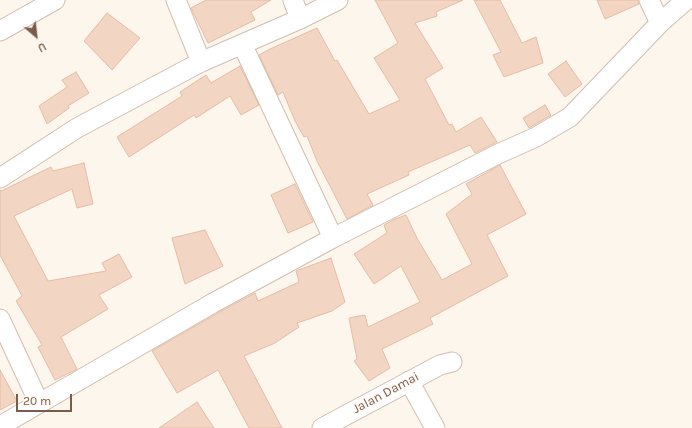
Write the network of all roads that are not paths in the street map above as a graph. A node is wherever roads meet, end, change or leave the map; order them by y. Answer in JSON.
{"nodes":[{"id":1,"x":56,"y":0,"type":"edge"},
{"id":2,"x":176,"y":0,"type":"edge"},
{"id":3,"x":293,"y":0,"type":"edge"},
{"id":4,"x":338,"y":0,"type":"edge"},
{"id":5,"x":649,"y":0,"type":"edge"},
{"id":6,"x":686,"y":0,"type":"edge"},
{"id":7,"x":300,"y":19,"type":"junction"},
{"id":8,"x":660,"y":23,"type":"junction"},
{"id":9,"x":0,"y":31,"type":"edge"},
{"id":10,"x":242,"y":44,"type":"junction"},
{"id":11,"x":201,"y":62,"type":"junction"},
{"id":12,"x":0,"y":178,"type":"edge"},
{"id":13,"x":333,"y":238,"type":"junction"},
{"id":14,"x":0,"y":319,"type":"edge"},
{"id":15,"x":452,"y":362,"type":"dead end"},
{"id":16,"x":409,"y":381,"type":"junction"},
{"id":17,"x":39,"y":403,"type":"junction"},
{"id":18,"x":0,"y":426,"type":"edge"},
{"id":19,"x":322,"y":428,"type":"edge"},
{"id":20,"x":435,"y":428,"type":"edge"}],
"edges":[{"from":1,"to":9,"type":"street"},
{"from":2,"to":11,"type":"street"},
{"from":3,"to":7,"type":"street"},
{"from":4,"to":7,"type":"street"},
{"from":5,"to":8,"type":"street"},
{"from":6,"to":8,"type":"street"},
{"from":7,"to":10,"type":"street"},
{"from":8,"to":13,"type":"street"},
{"from":10,"to":11,"type":"street"},
{"from":10,"to":13,"type":"street"},
{"from":11,"to":12,"type":"street"},
{"from":13,"to":17,"type":"street"},
{"from":14,"to":17,"type":"street"},
{"from":15,"to":16,"type":"street","name":"Jalan Damai"},
{"from":16,"to":19,"type":"street","name":"Jalan Damai"},
{"from":16,"to":20,"type":"street"},
{"from":17,"to":18,"type":"street"}]}
